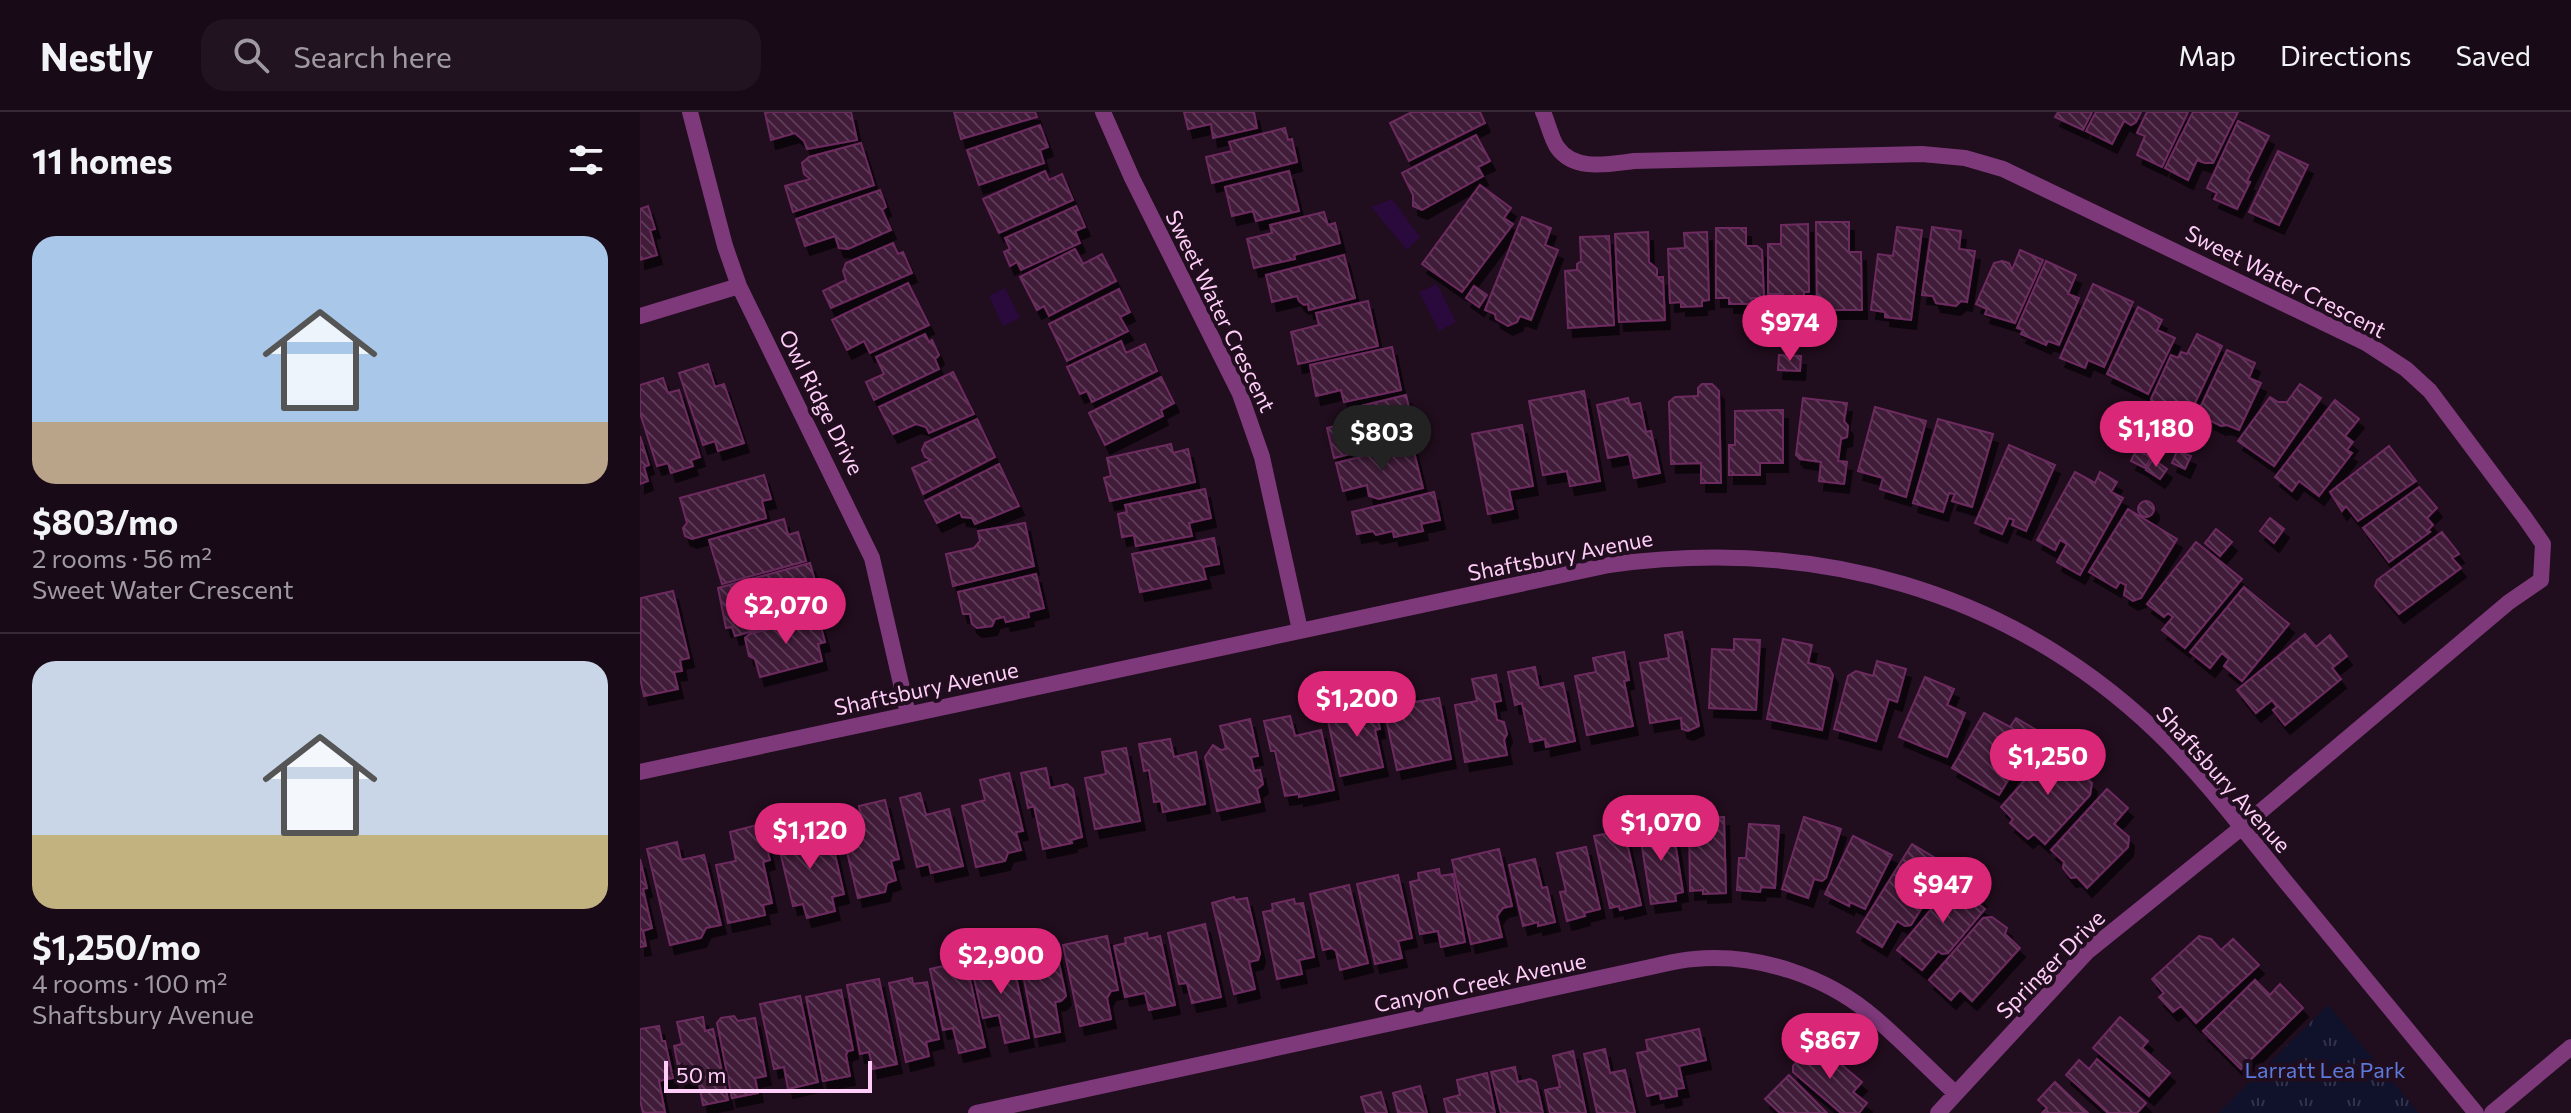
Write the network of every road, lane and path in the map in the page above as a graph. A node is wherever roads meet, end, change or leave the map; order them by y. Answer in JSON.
{"nodes":[{"id":1,"x":690,"y":112,"type":"edge"},
{"id":2,"x":1103,"y":112,"type":"edge"},
{"id":3,"x":1543,"y":112,"type":"edge"},
{"id":4,"x":739,"y":286,"type":"junction"},
{"id":5,"x":640,"y":316,"type":"edge"},
{"id":6,"x":1300,"y":630,"type":"junction"},
{"id":7,"x":908,"y":714,"type":"junction"},
{"id":8,"x":640,"y":772,"type":"edge"},
{"id":9,"x":2241,"y":828,"type":"junction"},
{"id":10,"x":2571,"y":1047,"type":"edge"},
{"id":11,"x":1955,"y":1093,"type":"junction"},
{"id":12,"x":976,"y":1113,"type":"edge"},
{"id":13,"x":1938,"y":1113,"type":"edge"},
{"id":14,"x":2476,"y":1113,"type":"edge"},
{"id":15,"x":2492,"y":1113,"type":"edge"}],
"edges":[{"from":1,"to":4,"type":"street","name":"Owl Ridge Drive"},
{"from":2,"to":6,"type":"street","name":"Sweet Water Crescent"},
{"from":3,"to":9,"type":"street","name":"Sweet Water Crescent"},
{"from":4,"to":5,"type":"street"},
{"from":4,"to":7,"type":"street","name":"Owl Ridge Drive"},
{"from":6,"to":7,"type":"street","name":"Shaftsbury Avenue"},
{"from":6,"to":9,"type":"street","name":"Shaftsbury Avenue"},
{"from":7,"to":8,"type":"street","name":"Shaftsbury Avenue"},
{"from":9,"to":11,"type":"street","name":"Springer Drive"},
{"from":9,"to":14,"type":"street","name":"Shaftsbury Avenue"},
{"from":10,"to":15,"type":"street"},
{"from":11,"to":12,"type":"street","name":"Canyon Creek Avenue"},
{"from":11,"to":13,"type":"street","name":"Springer Drive"}]}
